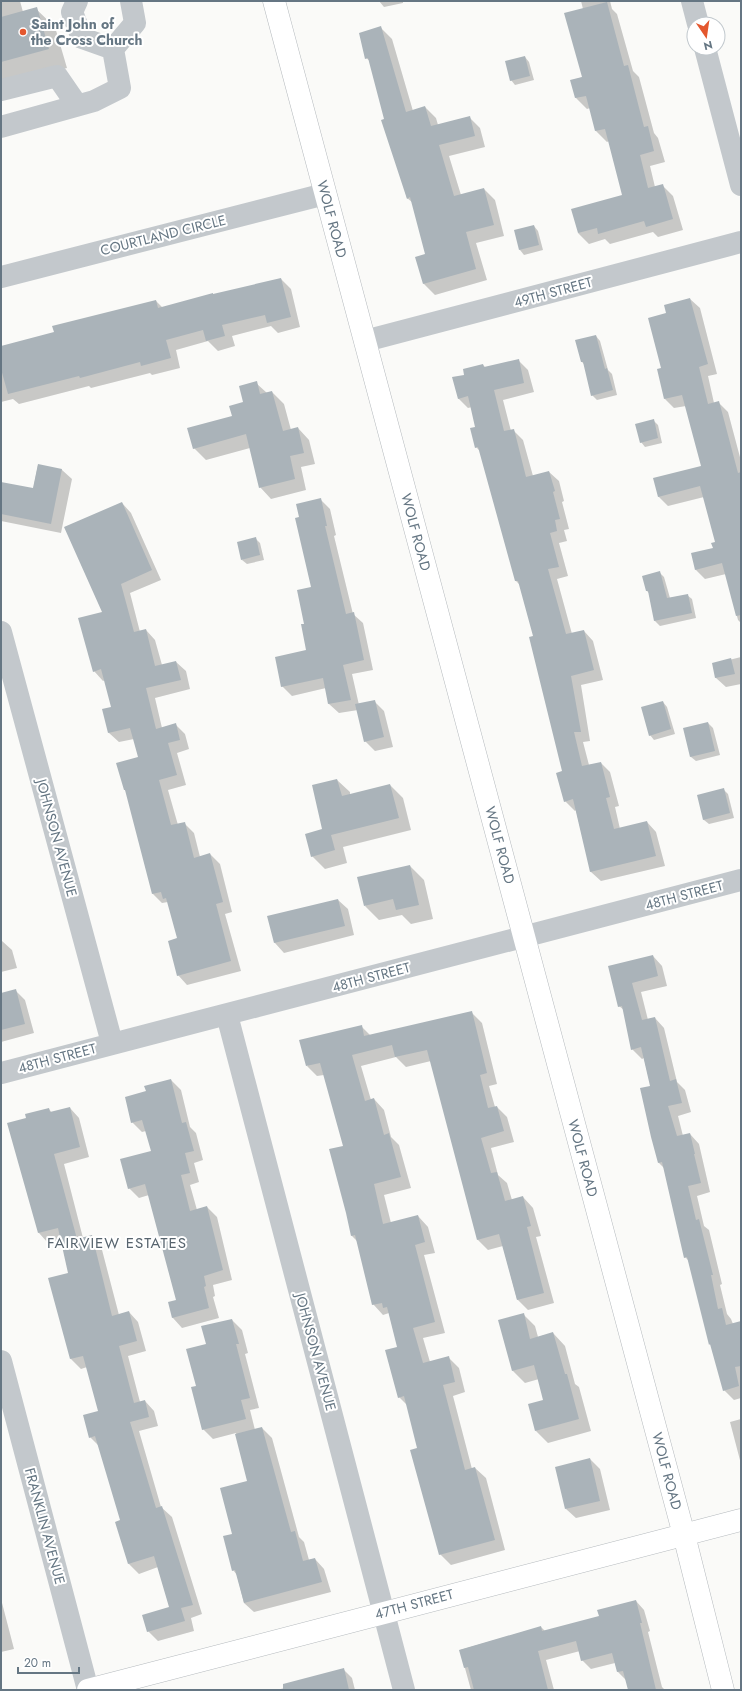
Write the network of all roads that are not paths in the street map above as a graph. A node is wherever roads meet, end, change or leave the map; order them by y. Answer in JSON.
{"nodes":[{"id":1,"x":77,"y":1,"type":"edge"},
{"id":2,"x":131,"y":1,"type":"edge"},
{"id":3,"x":274,"y":1,"type":"edge"},
{"id":4,"x":692,"y":1,"type":"edge"},
{"id":5,"x":696,"y":16,"type":"edge"},
{"id":6,"x":113,"y":49,"type":"junction"},
{"id":7,"x":707,"y":56,"type":"edge"},
{"id":8,"x":1,"y":90,"type":"edge"},
{"id":9,"x":78,"y":105,"type":"junction"},
{"id":10,"x":1,"y":127,"type":"edge"},
{"id":11,"x":741,"y":185,"type":"edge"},
{"id":12,"x":325,"y":194,"type":"junction"},
{"id":13,"x":741,"y":242,"type":"edge"},
{"id":14,"x":1,"y":277,"type":"edge"},
{"id":15,"x":365,"y":341,"type":"junction"},
{"id":16,"x":1,"y":632,"type":"edge"},
{"id":17,"x":741,"y":880,"type":"edge"},
{"id":18,"x":524,"y":937,"type":"junction"},
{"id":19,"x":227,"y":1015,"type":"junction"},
{"id":20,"x":112,"y":1044,"type":"junction"},
{"id":21,"x":1,"y":1074,"type":"edge"},
{"id":22,"x":1,"y":1361,"type":"edge"},
{"id":23,"x":741,"y":1520,"type":"edge"},
{"id":24,"x":684,"y":1535,"type":"junction"},
{"id":25,"x":384,"y":1612,"type":"junction"},
{"id":26,"x":88,"y":1690,"type":"edge"},
{"id":27,"x":404,"y":1690,"type":"edge"},
{"id":28,"x":723,"y":1690,"type":"edge"}],
"edges":[{"from":1,"to":6,"type":"street"},
{"from":2,"to":6,"type":"street"},
{"from":3,"to":12,"type":"main road","name":"WOLF ROAD"},
{"from":4,"to":5,"type":"street"},
{"from":6,"to":9,"type":"street"},
{"from":7,"to":11,"type":"street"},
{"from":8,"to":9,"type":"street"},
{"from":9,"to":10,"type":"street"},
{"from":12,"to":14,"type":"street","name":"COURTLAND CIRCLE"},
{"from":12,"to":15,"type":"main road","name":"WOLF ROAD"},
{"from":13,"to":15,"type":"street","name":"49TH STREET"},
{"from":15,"to":18,"type":"main road","name":"WOLF ROAD"},
{"from":16,"to":20,"type":"street","name":"JOHNSON AVENUE"},
{"from":17,"to":18,"type":"street","name":"48TH STREET"},
{"from":18,"to":19,"type":"street","name":"48TH STREET"},
{"from":18,"to":24,"type":"main road","name":"WOLF ROAD"},
{"from":19,"to":20,"type":"street","name":"48TH STREET"},
{"from":19,"to":25,"type":"street","name":"JOHNSON AVENUE"},
{"from":20,"to":21,"type":"street","name":"48TH STREET"},
{"from":22,"to":26,"type":"street","name":"FRANKLIN AVENUE"},
{"from":23,"to":24,"type":"main road","name":"47TH STREET"},
{"from":24,"to":25,"type":"main road","name":"47TH STREET"},
{"from":24,"to":28,"type":"main road","name":"WOLF ROAD"},
{"from":25,"to":26,"type":"main road","name":"47TH STREET"},
{"from":25,"to":27,"type":"street","name":"JOHNSON AVENUE"}]}
